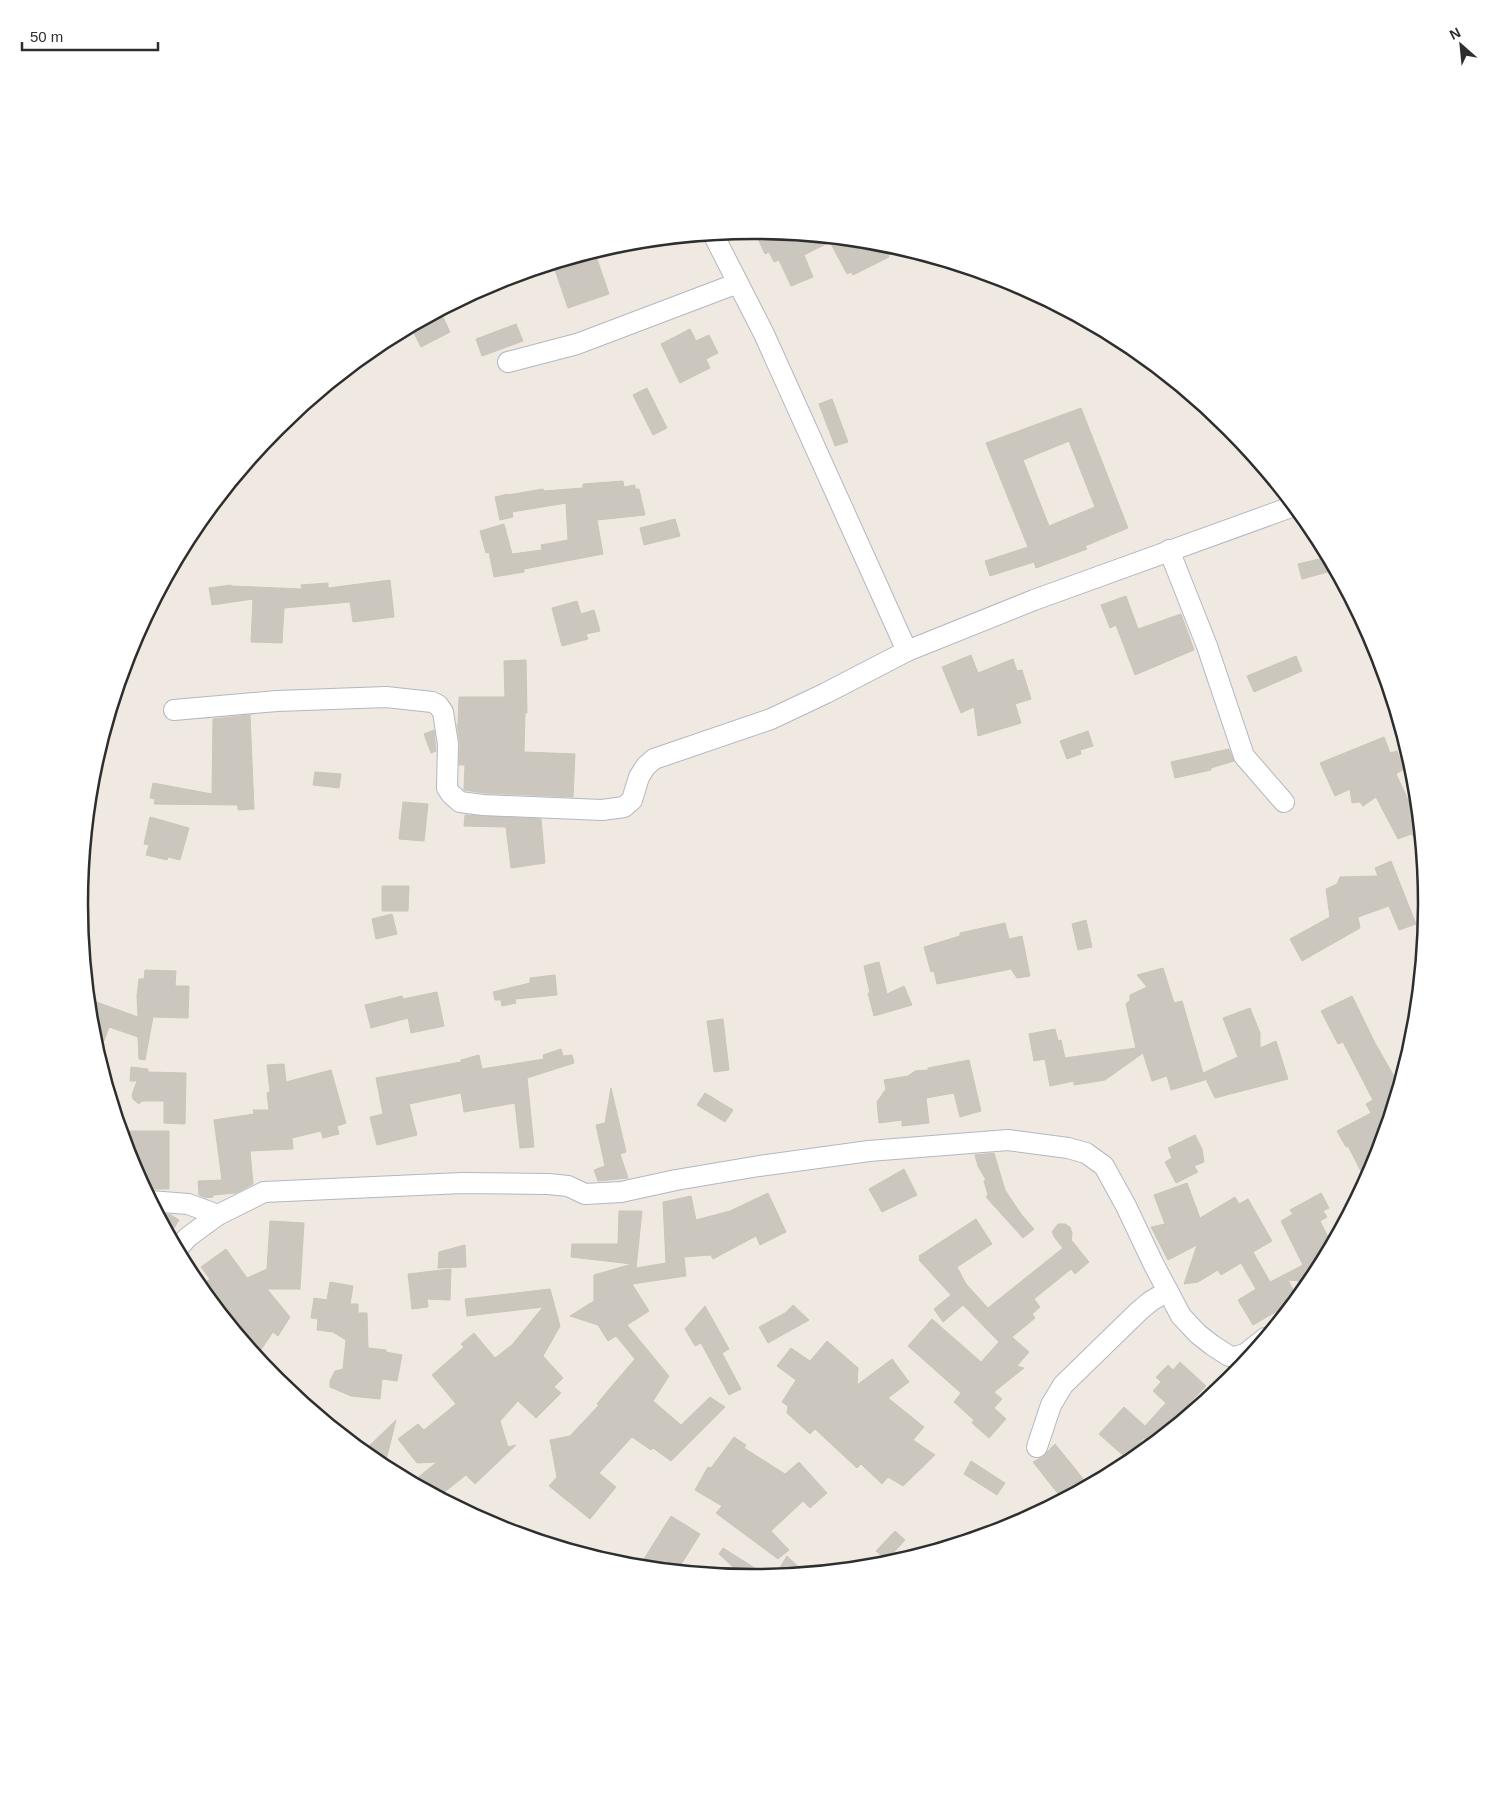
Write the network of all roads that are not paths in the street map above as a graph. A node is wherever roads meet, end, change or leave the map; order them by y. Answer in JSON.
{"nodes":[{"id":1,"x":716,"y":240,"type":"edge"},
{"id":2,"x":738,"y":283,"type":"junction"},
{"id":3,"x":508,"y":362,"type":"dead end"},
{"id":4,"x":1287,"y":508,"type":"edge"},
{"id":5,"x":1169,"y":550,"type":"junction"},
{"id":6,"x":907,"y":651,"type":"junction"},
{"id":7,"x":174,"y":710,"type":"dead end"},
{"id":8,"x":1284,"y":802,"type":"dead end"},
{"id":9,"x":157,"y":1201,"type":"edge"},
{"id":10,"x":218,"y":1215,"type":"junction"},
{"id":11,"x":181,"y":1244,"type":"edge"},
{"id":12,"x":1168,"y":1291,"type":"junction"},
{"id":13,"x":1242,"y":1355,"type":"edge"},
{"id":14,"x":1037,"y":1447,"type":"dead end"}],
"edges":[{"from":1,"to":2,"type":"street"},
{"from":2,"to":3,"type":"street"},
{"from":2,"to":6,"type":"street"},
{"from":4,"to":5,"type":"street"},
{"from":5,"to":6,"type":"street"},
{"from":5,"to":8,"type":"street"},
{"from":6,"to":7,"type":"street"},
{"from":9,"to":10,"type":"street"},
{"from":10,"to":11,"type":"street"},
{"from":10,"to":12,"type":"street"},
{"from":12,"to":13,"type":"street"},
{"from":12,"to":14,"type":"street"}]}
